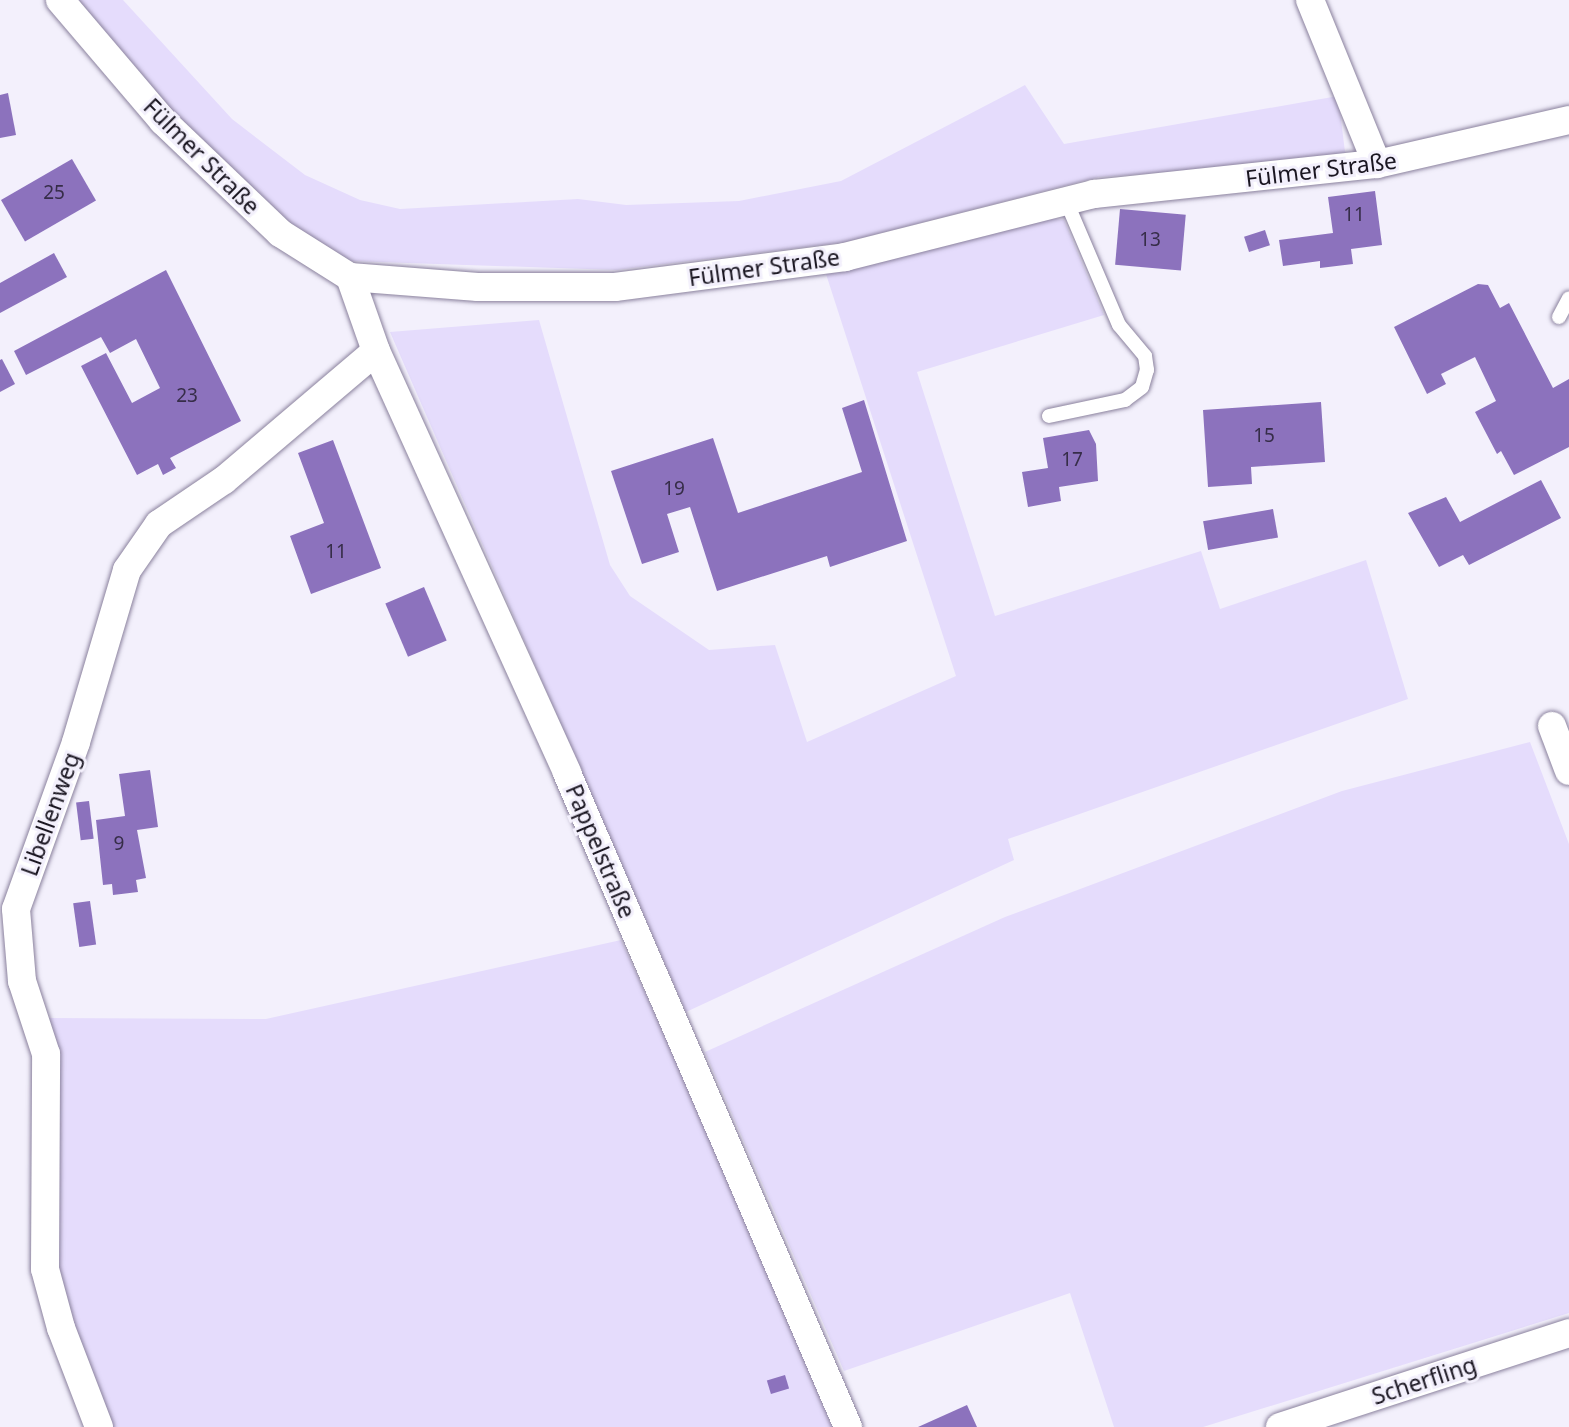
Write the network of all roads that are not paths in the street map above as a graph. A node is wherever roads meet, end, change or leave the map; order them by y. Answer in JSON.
{"nodes":[{"id":1,"x":60,"y":0,"type":"edge"},
{"id":2,"x":1310,"y":0,"type":"edge"},
{"id":3,"x":1569,"y":120,"type":"edge"},
{"id":4,"x":1377,"y":164,"type":"junction"},
{"id":5,"x":1066,"y":201,"type":"junction"},
{"id":6,"x":350,"y":277,"type":"junction"},
{"id":7,"x":1569,"y":298,"type":"edge"},
{"id":8,"x":1559,"y":317,"type":"dead end"},
{"id":9,"x":376,"y":351,"type":"junction"},
{"id":10,"x":1049,"y":416,"type":"dead end"},
{"id":11,"x":1552,"y":726,"type":"dead end"},
{"id":12,"x":1569,"y":771,"type":"edge"},
{"id":13,"x":1569,"y":1333,"type":"edge"},
{"id":14,"x":99,"y":1427,"type":"edge"},
{"id":15,"x":848,"y":1427,"type":"edge"},
{"id":16,"x":1280,"y":1427,"type":"edge"}],
"edges":[{"from":1,"to":6,"type":"street","name":"Fülmer Straße"},
{"from":2,"to":4,"type":"street"},
{"from":3,"to":4,"type":"street","name":"Fülmer Straße"},
{"from":4,"to":5,"type":"street","name":"Fülmer Straße"},
{"from":5,"to":6,"type":"street","name":"Fülmer Straße"},
{"from":5,"to":10,"type":"lane"},
{"from":6,"to":9,"type":"street","name":"Pappelstraße"},
{"from":7,"to":8,"type":"lane"},
{"from":9,"to":14,"type":"street","name":"Libellenweg"},
{"from":9,"to":15,"type":"street","name":"Pappelstraße"},
{"from":11,"to":12,"type":"street"},
{"from":13,"to":16,"type":"street","name":"Scherfling"}]}
